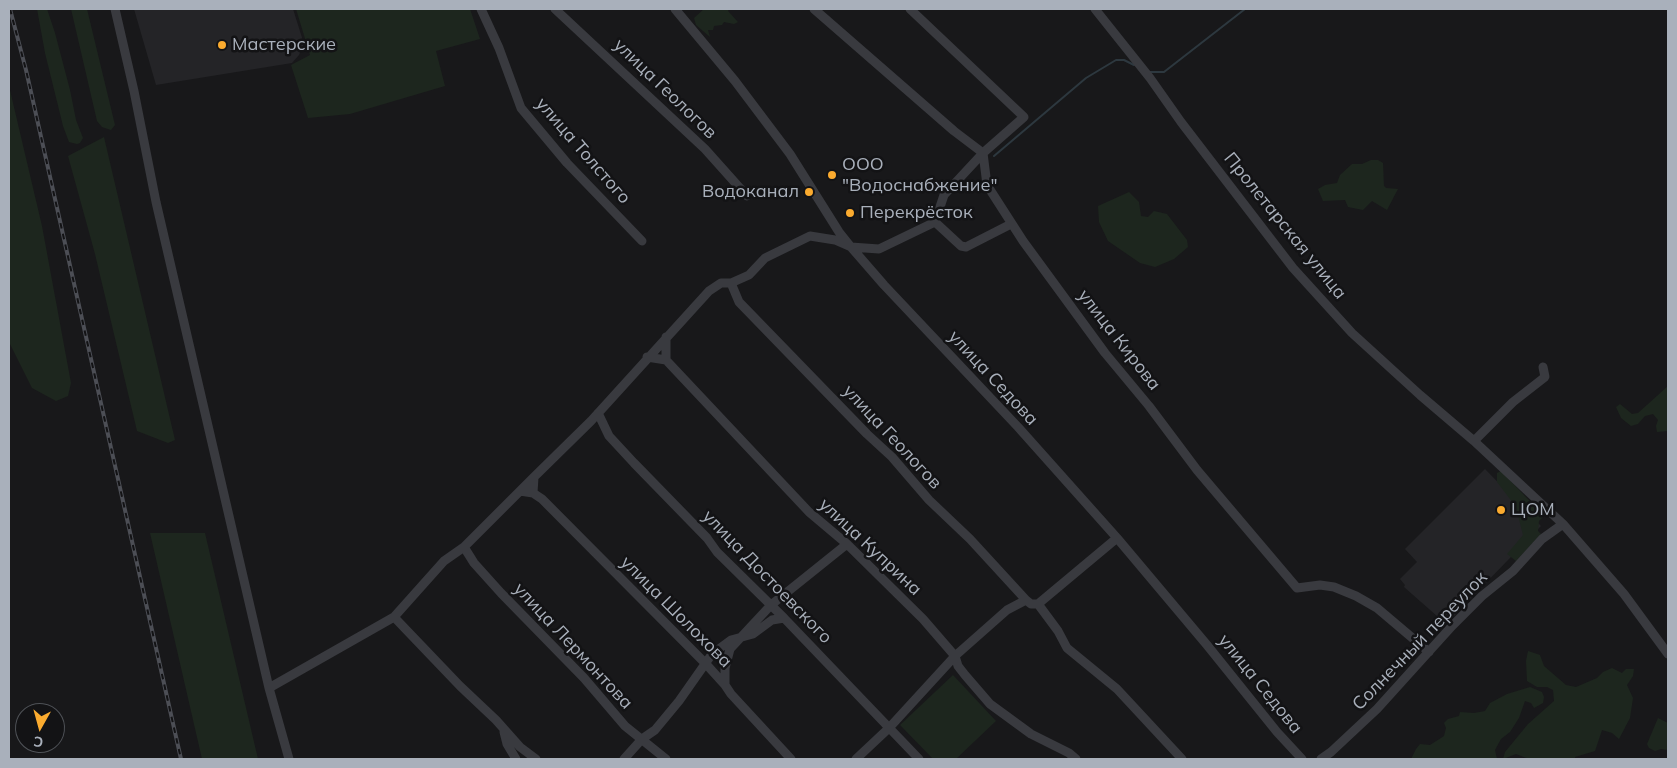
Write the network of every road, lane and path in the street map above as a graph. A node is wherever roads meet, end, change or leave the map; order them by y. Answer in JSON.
{"nodes":[{"id":1,"x":115,"y":9,"type":"edge"},
{"id":2,"x":482,"y":9,"type":"edge"},
{"id":3,"x":556,"y":9,"type":"edge"},
{"id":4,"x":675,"y":9,"type":"edge"},
{"id":5,"x":814,"y":9,"type":"edge"},
{"id":6,"x":910,"y":9,"type":"edge"},
{"id":7,"x":1095,"y":9,"type":"edge"},
{"id":8,"x":983,"y":153,"type":"junction"},
{"id":9,"x":747,"y":196,"type":"dead end"},
{"id":10,"x":935,"y":222,"type":"junction"},
{"id":11,"x":1011,"y":224,"type":"junction"},
{"id":12,"x":837,"y":236,"type":"junction"},
{"id":13,"x":642,"y":241,"type":"dead end"},
{"id":14,"x":851,"y":247,"type":"junction"},
{"id":15,"x":731,"y":283,"type":"junction"},
{"id":16,"x":666,"y":337,"type":"junction"},
{"id":17,"x":647,"y":357,"type":"junction"},
{"id":18,"x":666,"y":360,"type":"junction"},
{"id":19,"x":1543,"y":367,"type":"dead end"},
{"id":20,"x":598,"y":413,"type":"junction"},
{"id":21,"x":1474,"y":441,"type":"junction"},
{"id":22,"x":534,"y":477,"type":"junction"},
{"id":23,"x":520,"y":491,"type":"junction"},
{"id":24,"x":533,"y":493,"type":"junction"},
{"id":25,"x":1563,"y":524,"type":"junction"},
{"id":26,"x":1117,"y":538,"type":"junction"},
{"id":27,"x":848,"y":544,"type":"junction"},
{"id":28,"x":464,"y":547,"type":"junction"},
{"id":29,"x":1026,"y":600,"type":"junction"},
{"id":30,"x":1038,"y":604,"type":"junction"},
{"id":31,"x":771,"y":605,"type":"junction"},
{"id":32,"x":394,"y":617,"type":"junction"},
{"id":33,"x":784,"y":618,"type":"junction"},
{"id":34,"x":742,"y":636,"type":"junction"},
{"id":35,"x":1429,"y":652,"type":"junction"},
{"id":36,"x":1668,"y":654,"type":"edge"},
{"id":37,"x":955,"y":656,"type":"junction"},
{"id":38,"x":706,"y":664,"type":"junction"},
{"id":39,"x":724,"y":684,"type":"junction"},
{"id":40,"x":270,"y":688,"type":"junction"},
{"id":41,"x":502,"y":727,"type":"junction"},
{"id":42,"x":889,"y":728,"type":"junction"},
{"id":43,"x":642,"y":739,"type":"junction"},
{"id":44,"x":289,"y":759,"type":"edge"},
{"id":45,"x":516,"y":759,"type":"edge"},
{"id":46,"x":536,"y":759,"type":"edge"},
{"id":47,"x":624,"y":759,"type":"edge"},
{"id":48,"x":666,"y":759,"type":"edge"},
{"id":49,"x":791,"y":759,"type":"edge"},
{"id":50,"x":856,"y":759,"type":"edge"},
{"id":51,"x":919,"y":759,"type":"edge"},
{"id":52,"x":1076,"y":759,"type":"edge"},
{"id":53,"x":1182,"y":759,"type":"edge"},
{"id":54,"x":1300,"y":759,"type":"edge"},
{"id":55,"x":1321,"y":759,"type":"edge"}],
"edges":[{"from":1,"to":40,"type":"street"},
{"from":2,"to":13,"type":"street","name":"улица Толстого"},
{"from":3,"to":9,"type":"street","name":"улица Геологов"},
{"from":4,"to":12,"type":"street","name":"улица Седова"},
{"from":5,"to":8,"type":"street"},
{"from":6,"to":8,"type":"street"},
{"from":7,"to":21,"type":"street","name":"Пролетарская улица"},
{"from":8,"to":10,"type":"street"},
{"from":8,"to":11,"type":"street","name":"улица Кирова"},
{"from":10,"to":11,"type":"street"},
{"from":10,"to":14,"type":"street"},
{"from":11,"to":35,"type":"street","name":"улица Кирова"},
{"from":12,"to":14,"type":"street","name":"улица Седова"},
{"from":12,"to":15,"type":"street"},
{"from":14,"to":26,"type":"street","name":"улица Седова"},
{"from":15,"to":16,"type":"street"},
{"from":15,"to":29,"type":"street","name":"улица Геологов"},
{"from":16,"to":17,"type":"street"},
{"from":16,"to":18,"type":"street"},
{"from":17,"to":18,"type":"street"},
{"from":17,"to":20,"type":"street"},
{"from":18,"to":27,"type":"street","name":"улица Куприна"},
{"from":19,"to":21,"type":"street"},
{"from":20,"to":22,"type":"street"},
{"from":20,"to":31,"type":"street","name":"улица Достоевского"},
{"from":21,"to":25,"type":"street","name":"Пролетарская улица"},
{"from":22,"to":23,"type":"street"},
{"from":22,"to":24,"type":"street"},
{"from":23,"to":24,"type":"street"},
{"from":23,"to":28,"type":"street"},
{"from":24,"to":38,"type":"street","name":"улица Шолохова"},
{"from":25,"to":35,"type":"street","name":"Солнечный переулок"},
{"from":25,"to":36,"type":"street","name":"Пролетарская улица"},
{"from":26,"to":30,"type":"street"},
{"from":26,"to":54,"type":"street","name":"улица Седова"},
{"from":27,"to":31,"type":"street"},
{"from":27,"to":37,"type":"street","name":"улица Куприна"},
{"from":28,"to":32,"type":"street"},
{"from":28,"to":43,"type":"street","name":"улица Лермонтова"},
{"from":29,"to":30,"type":"street","name":"улица Геологов"},
{"from":29,"to":37,"type":"street"},
{"from":30,"to":53,"type":"street"},
{"from":31,"to":33,"type":"street","name":"улица Достоевского"},
{"from":31,"to":34,"type":"street"},
{"from":32,"to":40,"type":"street"},
{"from":32,"to":41,"type":"street"},
{"from":33,"to":34,"type":"street"},
{"from":33,"to":42,"type":"street","name":"улица Достоевского"},
{"from":34,"to":38,"type":"street"},
{"from":34,"to":39,"type":"street"},
{"from":35,"to":55,"type":"street","name":"Солнечный переулок"},
{"from":37,"to":42,"type":"street"},
{"from":37,"to":52,"type":"street","name":"улица Куприна"},
{"from":38,"to":39,"type":"street","name":"улица Шолохова"},
{"from":38,"to":43,"type":"street"},
{"from":39,"to":49,"type":"street","name":"улица Шолохова"},
{"from":40,"to":44,"type":"street"},
{"from":41,"to":45,"type":"street"},
{"from":41,"to":46,"type":"street"},
{"from":42,"to":50,"type":"street"},
{"from":42,"to":51,"type":"street","name":"улица Достоевского"},
{"from":43,"to":47,"type":"street"},
{"from":43,"to":48,"type":"street","name":"улица Лермонтова"}]}
